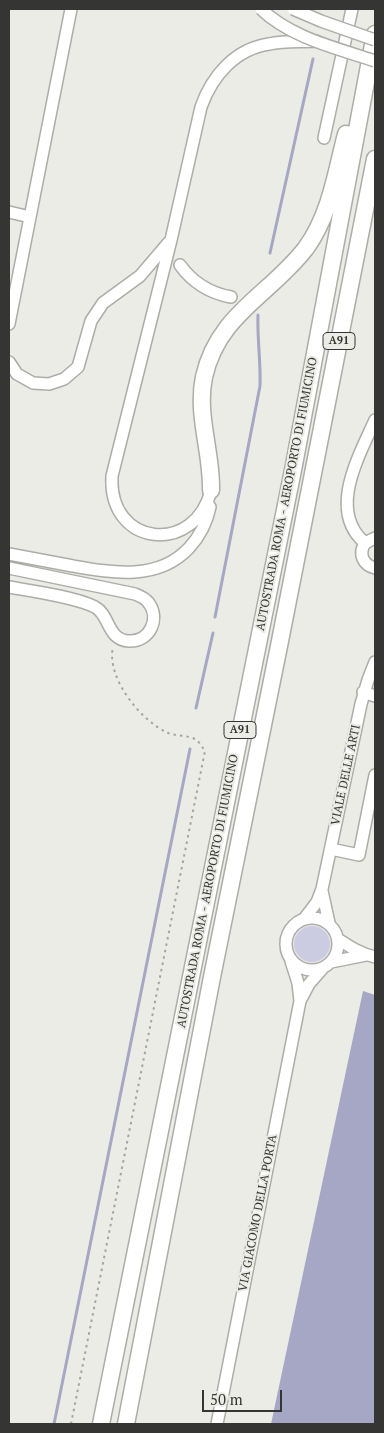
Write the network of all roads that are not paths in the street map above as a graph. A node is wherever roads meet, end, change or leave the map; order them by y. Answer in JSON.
{"nodes":[{"id":1,"x":71,"y":9,"type":"edge"},
{"id":2,"x":261,"y":9,"type":"edge"},
{"id":3,"x":293,"y":9,"type":"edge"},
{"id":4,"x":352,"y":9,"type":"edge"},
{"id":5,"x":375,"y":23,"type":"edge"},
{"id":6,"x":375,"y":34,"type":"edge"},
{"id":7,"x":375,"y":40,"type":"edge"},
{"id":8,"x":318,"y":41,"type":"junction"},
{"id":9,"x":375,"y":61,"type":"edge"},
{"id":10,"x":324,"y":138,"type":"dead end"},
{"id":11,"x":375,"y":159,"type":"edge"},
{"id":12,"x":9,"y":212,"type":"edge"},
{"id":13,"x":30,"y":217,"type":"junction"},
{"id":14,"x":171,"y":240,"type":"junction"},
{"id":15,"x":180,"y":265,"type":"dead end"},
{"id":16,"x":231,"y":297,"type":"dead end"},
{"id":17,"x":9,"y":324,"type":"edge"},
{"id":18,"x":9,"y":362,"type":"edge"},
{"id":19,"x":375,"y":420,"type":"edge"},
{"id":20,"x":211,"y":490,"type":"junction"},
{"id":21,"x":370,"y":541,"type":"edge"},
{"id":22,"x":9,"y":554,"type":"edge"},
{"id":23,"x":9,"y":568,"type":"edge"},
{"id":24,"x":375,"y":568,"type":"edge"},
{"id":25,"x":9,"y":587,"type":"edge"},
{"id":26,"x":375,"y":662,"type":"edge"},
{"id":27,"x":364,"y":692,"type":"junction"},
{"id":28,"x":375,"y":696,"type":"edge"},
{"id":29,"x":375,"y":775,"type":"edge"},
{"id":30,"x":330,"y":849,"type":"junction"},
{"id":31,"x":322,"y":889,"type":"junction"},
{"id":32,"x":304,"y":919,"type":"junction"},
{"id":33,"x":329,"y":923,"type":"junction"},
{"id":34,"x":338,"y":939,"type":"junction"},
{"id":35,"x":371,"y":956,"type":"edge"},
{"id":36,"x":291,"y":960,"type":"junction"},
{"id":37,"x":327,"y":965,"type":"junction"},
{"id":38,"x":300,"y":1001,"type":"junction"},
{"id":39,"x":102,"y":1424,"type":"edge"},
{"id":40,"x":126,"y":1424,"type":"edge"},
{"id":41,"x":216,"y":1424,"type":"edge"}],
"edges":[{"from":1,"to":13,"type":"street"},
{"from":2,"to":8,"type":"street","bridge":true},
{"from":3,"to":7,"type":"street","bridge":true},
{"from":4,"to":10,"type":"street"},
{"from":5,"to":20,"type":"highway"},
{"from":6,"to":39,"type":"highway","name":"AUTOSTRADA ROMA - AEROPORTO DI FIUMICINO","number":"A91"},
{"from":8,"to":9,"type":"street","bridge":true},
{"from":8,"to":14,"type":"street"},
{"from":11,"to":40,"type":"highway","name":"AUTOSTRADA ROMA - AEROPORTO DI FIUMICINO","number":"A91"},
{"from":12,"to":13,"type":"street"},
{"from":13,"to":17,"type":"street"},
{"from":14,"to":18,"type":"street"},
{"from":14,"to":20,"type":"street"},
{"from":15,"to":16,"type":"street"},
{"from":19,"to":21,"type":"street"},
{"from":20,"to":22,"type":"street"},
{"from":21,"to":24,"type":"street"},
{"from":23,"to":25,"type":"street"},
{"from":26,"to":27,"type":"street","name":"VIALE DELLE ARTI"},
{"from":27,"to":28,"type":"street"},
{"from":27,"to":30,"type":"street","name":"VIALE DELLE ARTI"},
{"from":29,"to":30,"type":"street"},
{"from":30,"to":31,"type":"street","name":"VIALE DELLE ARTI"},
{"from":31,"to":32,"type":"street","name":"VIALE DELLE ARTI"},
{"from":31,"to":33,"type":"street","name":"VIALE DELLE ARTI"},
{"from":32,"to":33,"type":"street"},
{"from":32,"to":36,"type":"street","name":"VIA GIACOMO DELLA PORTA"},
{"from":33,"to":34,"type":"street"},
{"from":34,"to":35,"type":"street"},
{"from":34,"to":37,"type":"street","name":"VIA GIACOMO DELLA PORTA"},
{"from":35,"to":37,"type":"street"},
{"from":36,"to":37,"type":"street"},
{"from":36,"to":38,"type":"street","name":"VIA GIACOMO DELLA PORTA"},
{"from":37,"to":38,"type":"street","name":"VIA GIACOMO DELLA PORTA"},
{"from":38,"to":41,"type":"street","name":"VIA GIACOMO DELLA PORTA"}]}
